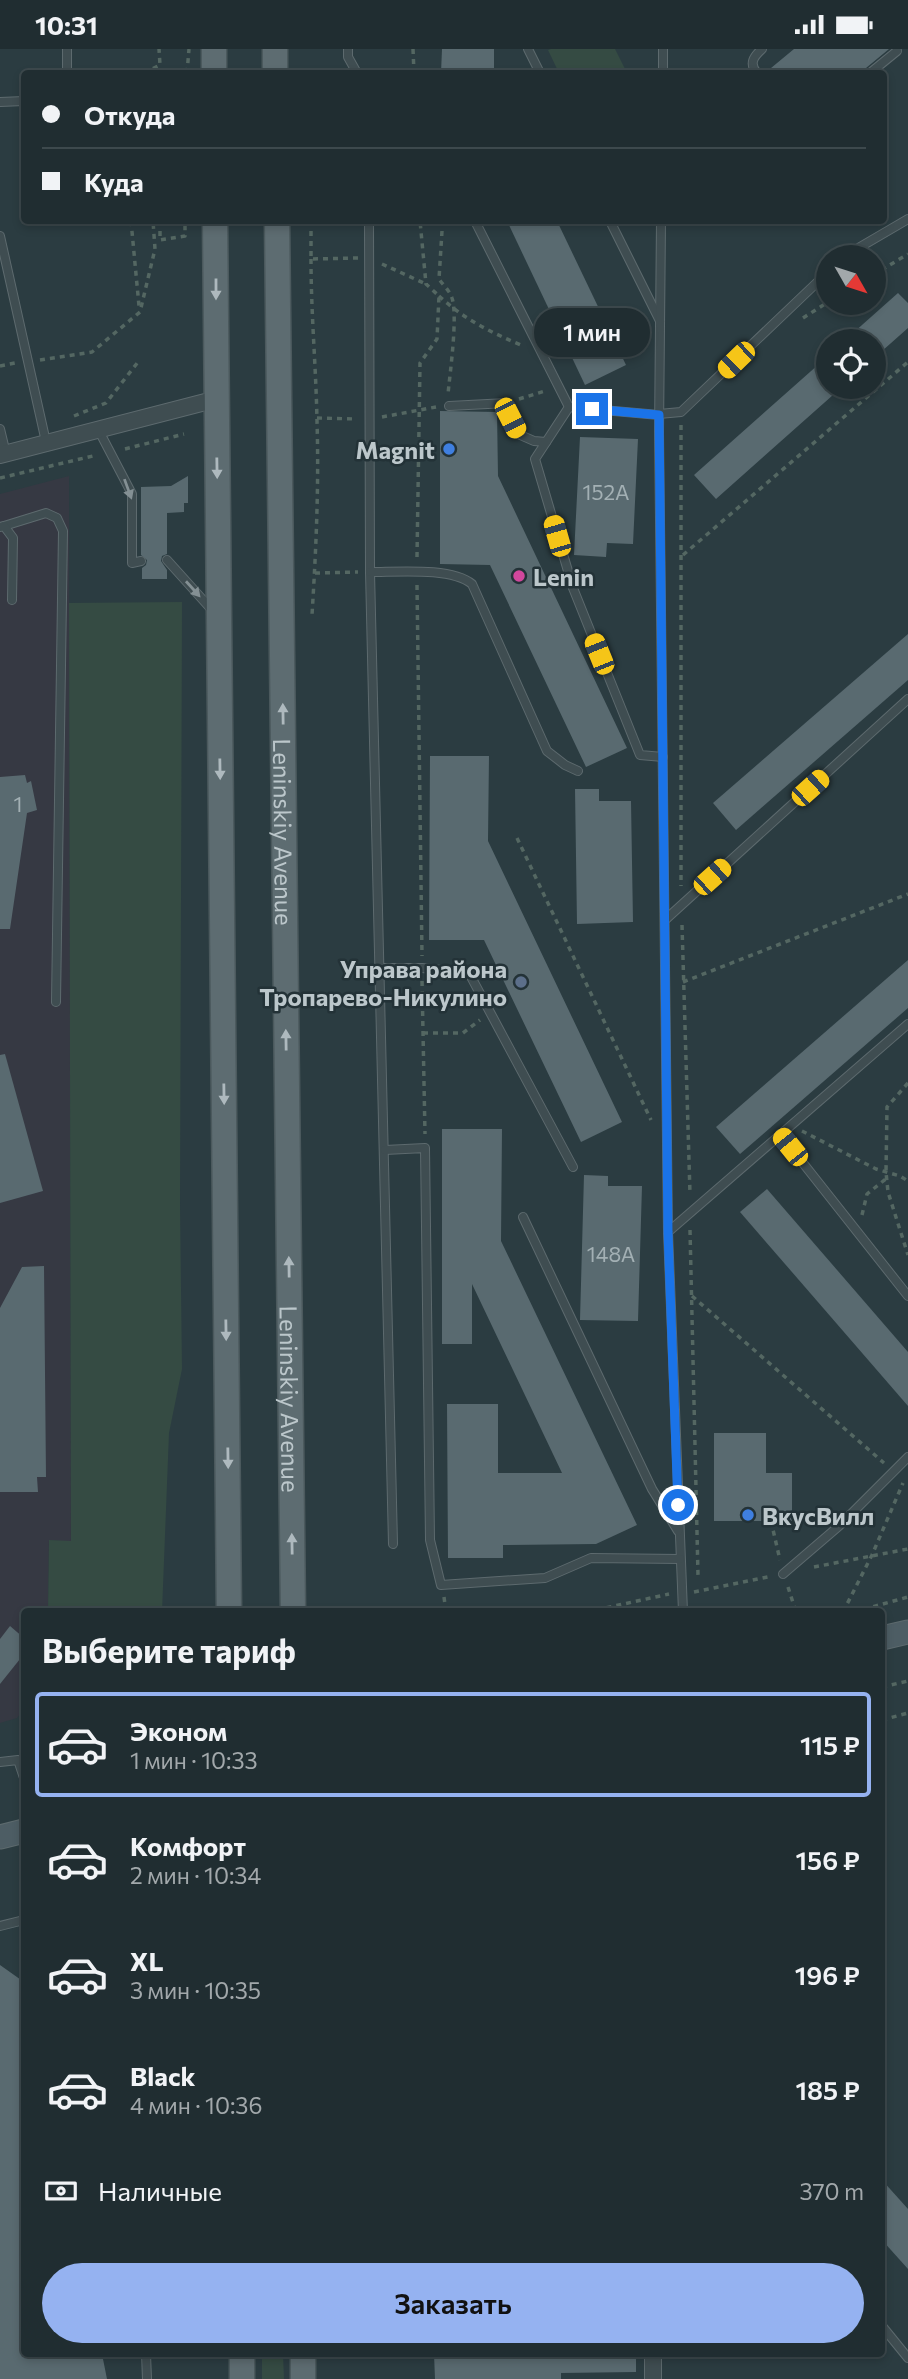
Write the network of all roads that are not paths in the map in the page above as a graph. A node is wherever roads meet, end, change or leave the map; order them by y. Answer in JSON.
{"nodes":[{"id":1,"x":67,"y":49,"type":"edge"},
{"id":2,"x":214,"y":49,"type":"edge"},
{"id":3,"x":275,"y":49,"type":"edge"},
{"id":4,"x":348,"y":49,"type":"edge"},
{"id":5,"x":528,"y":49,"type":"edge"},
{"id":6,"x":663,"y":49,"type":"edge"},
{"id":7,"x":762,"y":49,"type":"edge"},
{"id":8,"x":897,"y":51,"type":"dead end"},
{"id":9,"x":67,"y":70,"type":"edge"},
{"id":10,"x":214,"y":70,"type":"edge"},
{"id":11,"x":275,"y":70,"type":"edge"},
{"id":12,"x":354,"y":70,"type":"edge"},
{"id":13,"x":538,"y":70,"type":"edge"},
{"id":14,"x":663,"y":70,"type":"edge"},
{"id":15,"x":752,"y":70,"type":"edge"},
{"id":16,"x":874,"y":70,"type":"edge"},
{"id":17,"x":21,"y":101,"type":"edge"},
{"id":18,"x":0,"y":102,"type":"edge"},
{"id":19,"x":908,"y":219,"type":"edge"},
{"id":20,"x":215,"y":224,"type":"edge"},
{"id":21,"x":277,"y":224,"type":"edge"},
{"id":22,"x":369,"y":224,"type":"edge"},
{"id":23,"x":476,"y":224,"type":"edge"},
{"id":24,"x":611,"y":224,"type":"edge"},
{"id":25,"x":662,"y":224,"type":"edge"},
{"id":26,"x":0,"y":236,"type":"edge"},
{"id":27,"x":864,"y":245,"type":"edge"},
{"id":28,"x":816,"y":283,"type":"edge"},
{"id":29,"x":660,"y":323,"type":"junction"},
{"id":30,"x":217,"y":399,"type":"junction"},
{"id":31,"x":449,"y":406,"type":"road end"},
{"id":32,"x":569,"y":407,"type":"junction"},
{"id":33,"x":659,"y":414,"type":"junction"},
{"id":34,"x":0,"y":429,"type":"edge"},
{"id":35,"x":98,"y":429,"type":"junction"},
{"id":36,"x":44,"y":435,"type":"junction"},
{"id":37,"x":546,"y":442,"type":"junction"},
{"id":38,"x":3,"y":455,"type":"edge"},
{"id":39,"x":2,"y":526,"type":"edge"},
{"id":40,"x":167,"y":560,"type":"dead end"},
{"id":41,"x":142,"y":561,"type":"dead end"},
{"id":42,"x":370,"y":572,"type":"junction"},
{"id":43,"x":12,"y":600,"type":"dead end"},
{"id":44,"x":219,"y":618,"type":"junction"},
{"id":45,"x":908,"y":699,"type":"edge"},
{"id":46,"x":663,"y":757,"type":"junction"},
{"id":47,"x":578,"y":771,"type":"dead end"},
{"id":48,"x":664,"y":920,"type":"junction"},
{"id":49,"x":380,"y":968,"type":"junction"},
{"id":50,"x":56,"y":1002,"type":"dead end"},
{"id":51,"x":908,"y":1024,"type":"edge"},
{"id":52,"x":780,"y":1135,"type":"junction"},
{"id":53,"x":385,"y":1150,"type":"junction"},
{"id":54,"x":573,"y":1167,"type":"dead end"},
{"id":55,"x":523,"y":1217,"type":"dead end"},
{"id":56,"x":668,"y":1232,"type":"junction"},
{"id":57,"x":908,"y":1296,"type":"edge"},
{"id":58,"x":908,"y":1457,"type":"edge"},
{"id":59,"x":679,"y":1532,"type":"junction"},
{"id":60,"x":393,"y":1544,"type":"dead end"},
{"id":61,"x":680,"y":1559,"type":"junction"},
{"id":62,"x":783,"y":1574,"type":"road end"},
{"id":63,"x":229,"y":1608,"type":"edge"},
{"id":64,"x":293,"y":1608,"type":"edge"},
{"id":65,"x":683,"y":1608,"type":"edge"},
{"id":66,"x":908,"y":1632,"type":"edge"},
{"id":67,"x":885,"y":1637,"type":"edge"},
{"id":68,"x":0,"y":1762,"type":"edge"},
{"id":69,"x":21,"y":1769,"type":"edge"},
{"id":70,"x":21,"y":1832,"type":"edge"},
{"id":71,"x":0,"y":1837,"type":"edge"},
{"id":72,"x":21,"y":1921,"type":"edge"},
{"id":73,"x":0,"y":1926,"type":"edge"},
{"id":74,"x":885,"y":2330,"type":"edge"},
{"id":75,"x":146,"y":2357,"type":"edge"},
{"id":76,"x":242,"y":2357,"type":"edge"},
{"id":77,"x":303,"y":2357,"type":"edge"},
{"id":78,"x":653,"y":2357,"type":"edge"},
{"id":79,"x":908,"y":2358,"type":"edge"},
{"id":80,"x":147,"y":2379,"type":"edge"},
{"id":81,"x":242,"y":2379,"type":"edge"},
{"id":82,"x":303,"y":2379,"type":"edge"},
{"id":83,"x":653,"y":2379,"type":"edge"}],
"edges":[{"from":1,"to":9,"type":"lane"},
{"from":2,"to":10,"type":"main road"},
{"from":3,"to":11,"type":"main road"},
{"from":4,"to":12,"type":"lane"},
{"from":5,"to":13,"type":"lane"},
{"from":6,"to":14,"type":"lane"},
{"from":7,"to":15,"type":"lane"},
{"from":8,"to":16,"type":"lane"},
{"from":17,"to":18,"type":"lane"},
{"from":19,"to":27,"type":"lane"},
{"from":20,"to":30,"type":"main road","one_way":true},
{"from":64,"to":21,"type":"main road","name":"Leninskiy Avenue","one_way":true},
{"from":22,"to":42,"type":"lane"},
{"from":23,"to":32,"type":"lane"},
{"from":24,"to":29,"type":"lane"},
{"from":25,"to":29,"type":"lane"},
{"from":26,"to":36,"type":"lane"},
{"from":28,"to":33,"type":"lane"},
{"from":29,"to":33,"type":"lane"},
{"from":30,"to":35,"type":"street"},
{"from":30,"to":44,"type":"main road","one_way":true},
{"from":31,"to":37,"type":"lane"},
{"from":32,"to":33,"type":"lane"},
{"from":32,"to":37,"type":"lane"},
{"from":33,"to":46,"type":"lane"},
{"from":34,"to":38,"type":"lane"},
{"from":35,"to":36,"type":"street"},
{"from":35,"to":41,"type":"lane","one_way":true},
{"from":36,"to":38,"type":"street"},
{"from":37,"to":46,"type":"lane"},
{"from":39,"to":43,"type":"lane"},
{"from":39,"to":50,"type":"lane"},
{"from":40,"to":44,"type":"lane","one_way":true},
{"from":42,"to":47,"type":"lane"},
{"from":42,"to":49,"type":"lane"},
{"from":44,"to":63,"type":"main road","one_way":true},
{"from":45,"to":48,"type":"lane"},
{"from":46,"to":48,"type":"lane"},
{"from":48,"to":56,"type":"lane"},
{"from":49,"to":53,"type":"lane"},
{"from":49,"to":54,"type":"lane"},
{"from":51,"to":52,"type":"lane"},
{"from":52,"to":56,"type":"lane"},
{"from":52,"to":57,"type":"lane"},
{"from":53,"to":60,"type":"lane"},
{"from":53,"to":61,"type":"lane"},
{"from":55,"to":59,"type":"lane"},
{"from":56,"to":59,"type":"lane"},
{"from":58,"to":62,"type":"lane"},
{"from":59,"to":61,"type":"lane"},
{"from":61,"to":65,"type":"lane"},
{"from":66,"to":67,"type":"main road"},
{"from":68,"to":69,"type":"lane"},
{"from":70,"to":71,"type":"main road"},
{"from":72,"to":73,"type":"lane"},
{"from":74,"to":79,"type":"lane"},
{"from":75,"to":80,"type":"lane"},
{"from":76,"to":81,"type":"main road"},
{"from":77,"to":82,"type":"main road"},
{"from":78,"to":83,"type":"street"}]}
